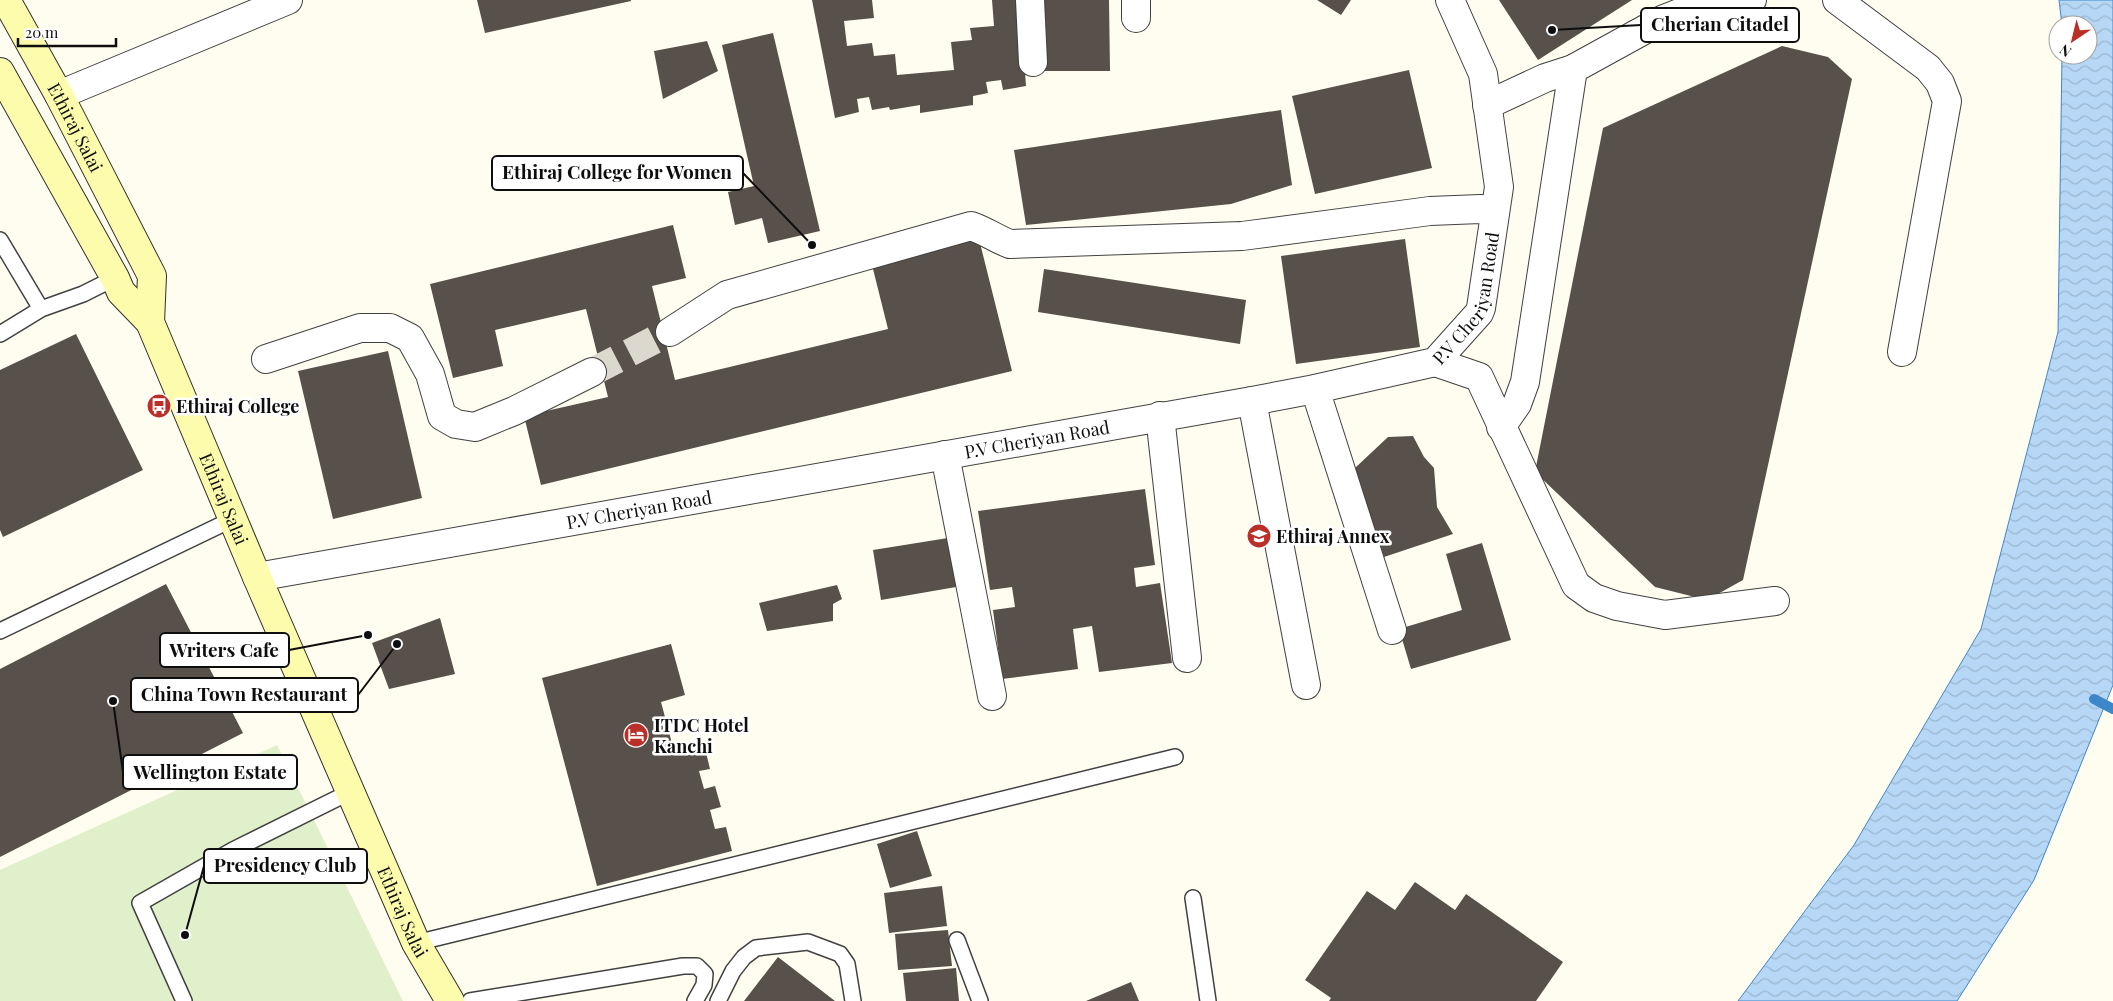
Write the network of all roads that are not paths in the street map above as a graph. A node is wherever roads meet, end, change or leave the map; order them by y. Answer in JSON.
{"nodes":[{"id":1,"x":6,"y":0,"type":"edge"},
{"id":2,"x":288,"y":0,"type":"edge"},
{"id":3,"x":1030,"y":0,"type":"edge"},
{"id":4,"x":1450,"y":0,"type":"edge"},
{"id":5,"x":1752,"y":0,"type":"edge"},
{"id":6,"x":1837,"y":0,"type":"edge"},
{"id":7,"x":1033,"y":62,"type":"dead end"},
{"id":8,"x":1573,"y":69,"type":"junction"},
{"id":9,"x":0,"y":72,"type":"edge"},
{"id":10,"x":59,"y":95,"type":"junction"},
{"id":11,"x":1487,"y":104,"type":"junction"},
{"id":12,"x":1495,"y":210,"type":"junction"},
{"id":13,"x":0,"y":240,"type":"edge"},
{"id":14,"x":115,"y":278,"type":"junction"},
{"id":15,"x":41,"y":309,"type":"junction"},
{"id":16,"x":150,"y":322,"type":"junction"},
{"id":17,"x":670,"y":332,"type":"tunnel mouth"},
{"id":18,"x":0,"y":334,"type":"edge"},
{"id":19,"x":1902,"y":352,"type":"dead end"},
{"id":20,"x":266,"y":359,"type":"dead end"},
{"id":21,"x":1434,"y":362,"type":"junction"},
{"id":22,"x":592,"y":372,"type":"tunnel mouth"},
{"id":23,"x":1315,"y":389,"type":"junction"},
{"id":24,"x":1252,"y":401,"type":"junction"},
{"id":25,"x":1160,"y":416,"type":"junction"},
{"id":26,"x":1501,"y":427,"type":"junction"},
{"id":27,"x":945,"y":455,"type":"junction"},
{"id":28,"x":233,"y":519,"type":"junction"},
{"id":29,"x":257,"y":577,"type":"junction"},
{"id":30,"x":1775,"y":601,"type":"dead end"},
{"id":31,"x":1392,"y":630,"type":"dead end"},
{"id":32,"x":0,"y":631,"type":"edge"},
{"id":33,"x":1187,"y":658,"type":"dead end"},
{"id":34,"x":1306,"y":685,"type":"dead end"},
{"id":35,"x":992,"y":696,"type":"dead end"},
{"id":36,"x":1174,"y":757,"type":"dead end"},
{"id":37,"x":350,"y":792,"type":"junction"},
{"id":38,"x":1193,"y":898,"type":"dead end"},
{"id":39,"x":956,"y":940,"type":"dead end"},
{"id":40,"x":416,"y":943,"type":"junction"},
{"id":41,"x":184,"y":1001,"type":"edge"},
{"id":42,"x":450,"y":1001,"type":"edge"},
{"id":43,"x":470,"y":1001,"type":"edge"},
{"id":44,"x":695,"y":1001,"type":"edge"},
{"id":45,"x":718,"y":1001,"type":"edge"},
{"id":46,"x":853,"y":1001,"type":"edge"},
{"id":47,"x":980,"y":1001,"type":"edge"},
{"id":48,"x":1208,"y":1001,"type":"edge"}],
"edges":[{"from":1,"to":10,"type":"main road","name":"Ethiraj Salai"},
{"from":2,"to":10,"type":"street"},
{"from":3,"to":7,"type":"street"},
{"from":4,"to":11,"type":"street","name":"P.V Cheriyan Road"},
{"from":5,"to":8,"type":"street"},
{"from":6,"to":19,"type":"street"},
{"from":8,"to":11,"type":"street"},
{"from":8,"to":26,"type":"street"},
{"from":9,"to":14,"type":"main road"},
{"from":10,"to":16,"type":"main road","name":"Ethiraj Salai"},
{"from":11,"to":12,"type":"street","name":"P.V Cheriyan Road"},
{"from":12,"to":17,"type":"street"},
{"from":12,"to":21,"type":"street","name":"P.V Cheriyan Road"},
{"from":13,"to":15,"type":"lane"},
{"from":14,"to":15,"type":"lane"},
{"from":14,"to":16,"type":"main road"},
{"from":15,"to":18,"type":"lane"},
{"from":16,"to":28,"type":"main road","name":"Ethiraj Salai"},
{"from":20,"to":22,"type":"street"},
{"from":21,"to":23,"type":"street","name":"P.V Cheriyan Road"},
{"from":21,"to":26,"type":"street"},
{"from":23,"to":24,"type":"street","name":"P.V Cheriyan Road"},
{"from":23,"to":31,"type":"street"},
{"from":24,"to":25,"type":"street","name":"P.V Cheriyan Road"},
{"from":24,"to":34,"type":"street"},
{"from":25,"to":27,"type":"street","name":"P.V Cheriyan Road"},
{"from":25,"to":33,"type":"street"},
{"from":26,"to":30,"type":"street"},
{"from":27,"to":29,"type":"street","name":"P.V Cheriyan Road"},
{"from":27,"to":35,"type":"street"},
{"from":28,"to":29,"type":"main road","name":"Ethiraj Salai"},
{"from":28,"to":32,"type":"lane"},
{"from":29,"to":37,"type":"main road","name":"Ethiraj Salai"},
{"from":36,"to":40,"type":"lane"},
{"from":37,"to":40,"type":"main road","name":"Ethiraj Salai"},
{"from":37,"to":41,"type":"lane"},
{"from":38,"to":48,"type":"lane"},
{"from":39,"to":47,"type":"lane"},
{"from":40,"to":42,"type":"main road","name":"Ethiraj Salai"},
{"from":43,"to":44,"type":"lane"},
{"from":45,"to":46,"type":"lane"}]}
